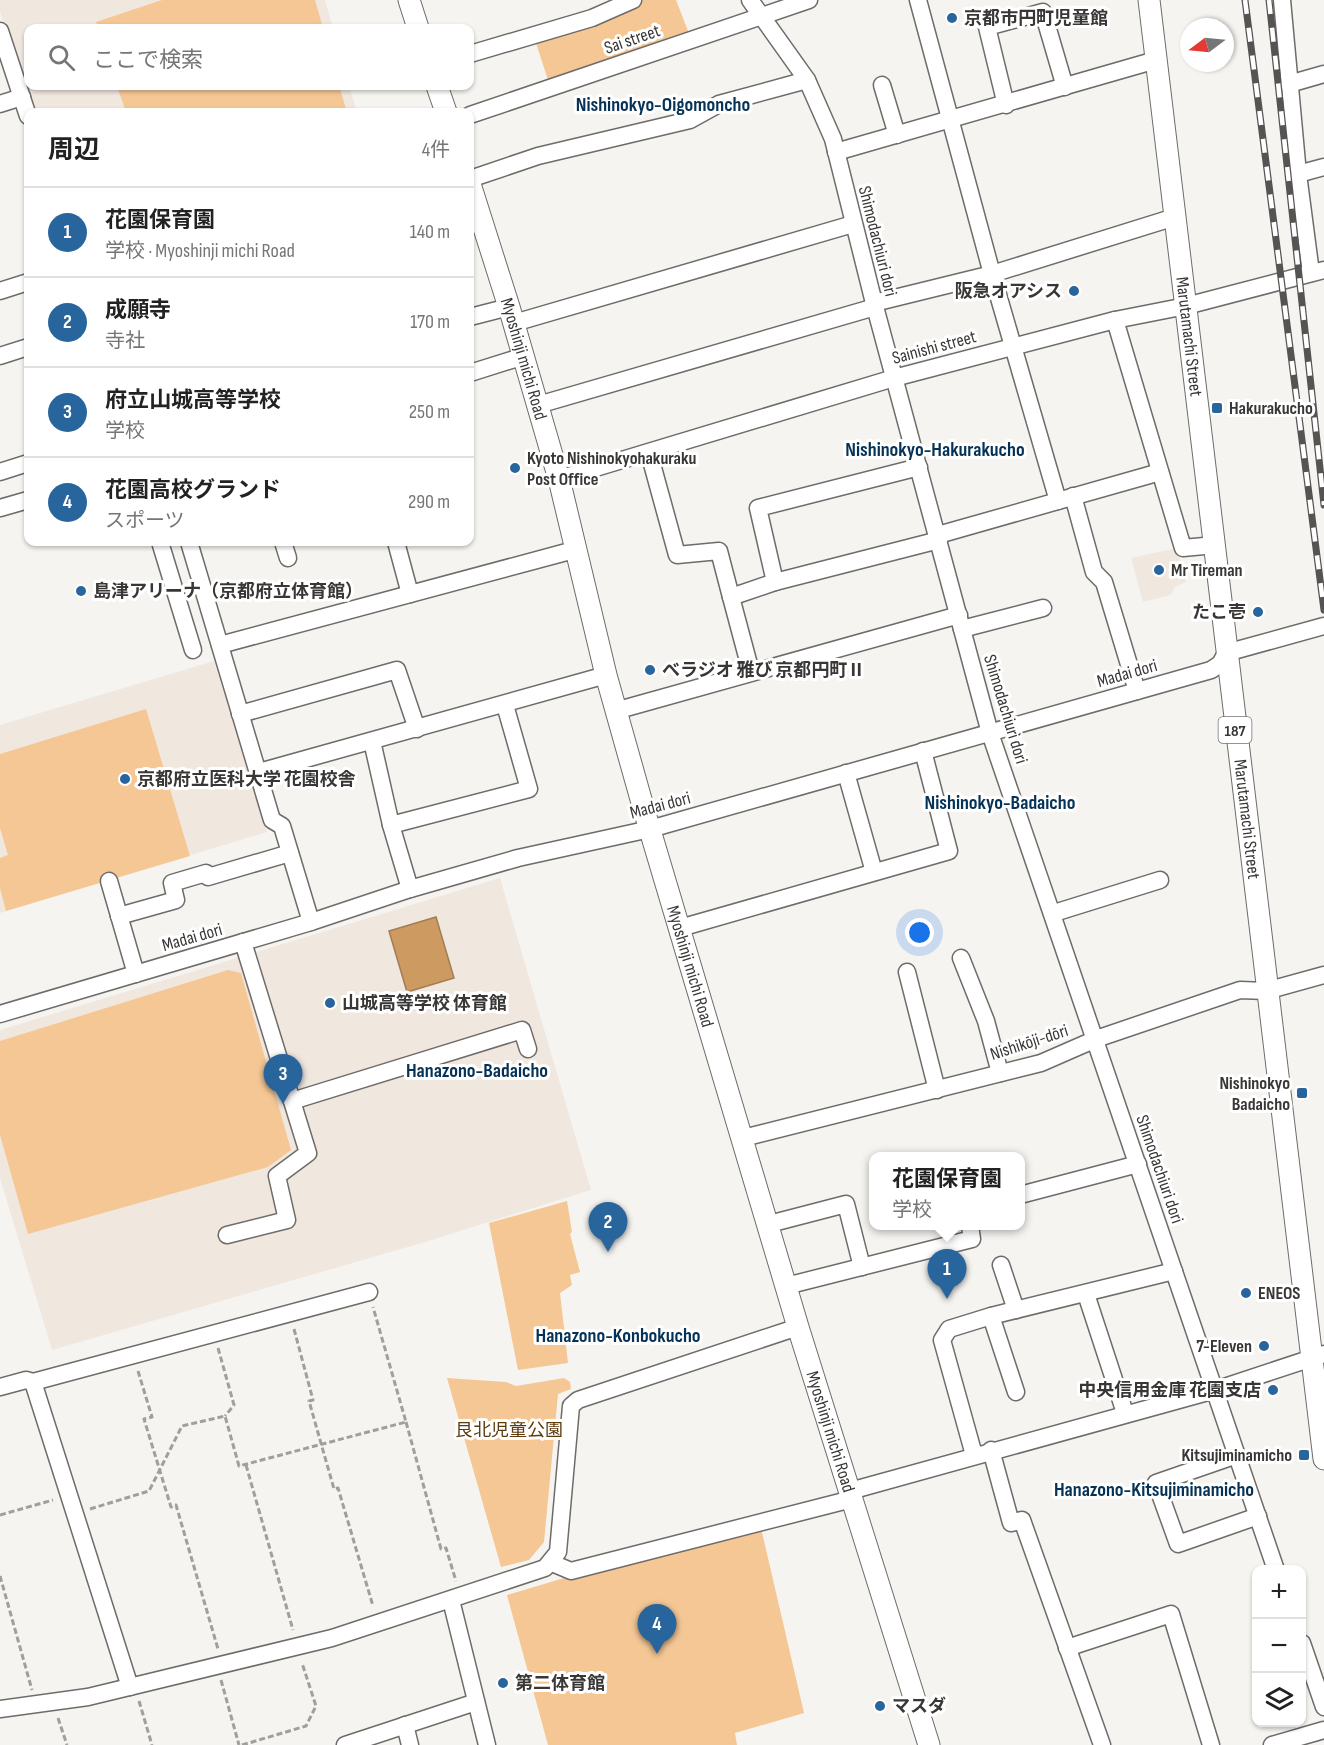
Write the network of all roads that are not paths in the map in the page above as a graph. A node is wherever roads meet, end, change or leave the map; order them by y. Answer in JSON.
{"nodes":[{"id":1,"x":409,"y":0,"type":"edge"},
{"id":2,"x":633,"y":0,"type":"edge"},
{"id":3,"x":750,"y":0,"type":"edge"},
{"id":4,"x":808,"y":0,"type":"edge"},
{"id":5,"x":918,"y":0,"type":"edge"},
{"id":6,"x":1149,"y":0,"type":"edge"},
{"id":7,"x":1282,"y":0,"type":"edge"},
{"id":8,"x":762,"y":14,"type":"junction"},
{"id":9,"x":417,"y":24,"type":"edge"},
{"id":10,"x":0,"y":31,"type":"edge"},
{"id":11,"x":474,"y":53,"type":"edge"},
{"id":12,"x":1156,"y":60,"type":"junction"},
{"id":13,"x":1324,"y":74,"type":"edge"},
{"id":14,"x":807,"y":80,"type":"junction"},
{"id":15,"x":1290,"y":84,"type":"junction"},
{"id":16,"x":882,"y":85,"type":"dead end"},
{"id":17,"x":1065,"y":87,"type":"junction"},
{"id":18,"x":438,"y":90,"type":"edge"},
{"id":19,"x":22,"y":97,"type":"junction"},
{"id":20,"x":0,"y":104,"type":"edge"},
{"id":21,"x":1006,"y":105,"type":"junction"},
{"id":22,"x":25,"y":108,"type":"edge"},
{"id":23,"x":445,"y":108,"type":"edge"},
{"id":24,"x":474,"y":114,"type":"edge"},
{"id":25,"x":951,"y":121,"type":"junction"},
{"id":26,"x":897,"y":135,"type":"junction"},
{"id":27,"x":836,"y":152,"type":"junction"},
{"id":28,"x":1324,"y":167,"type":"edge"},
{"id":29,"x":1298,"y":174,"type":"junction"},
{"id":30,"x":474,"y":180,"type":"edge"},
{"id":31,"x":474,"y":194,"type":"edge"},
{"id":32,"x":1175,"y":218,"type":"junction"},
{"id":33,"x":853,"y":224,"type":"junction"},
{"id":34,"x":1318,"y":271,"type":"edge"},
{"id":35,"x":992,"y":274,"type":"junction"},
{"id":36,"x":24,"y":283,"type":"edge"},
{"id":37,"x":0,"y":291,"type":"edge"},
{"id":38,"x":874,"y":305,"type":"junction"},
{"id":39,"x":1185,"y":306,"type":"junction"},
{"id":40,"x":512,"y":315,"type":"junction"},
{"id":41,"x":474,"y":318,"type":"edge"},
{"id":42,"x":1115,"y":320,"type":"junction"},
{"id":43,"x":1014,"y":346,"type":"junction"},
{"id":44,"x":24,"y":348,"type":"edge"},
{"id":45,"x":0,"y":356,"type":"edge"},
{"id":46,"x":524,"y":356,"type":"junction"},
{"id":47,"x":474,"y":372,"type":"edge"},
{"id":48,"x":894,"y":378,"type":"junction"},
{"id":49,"x":538,"y":405,"type":"junction"},
{"id":50,"x":649,"y":453,"type":"junction"},
{"id":51,"x":24,"y":464,"type":"edge"},
{"id":52,"x":919,"y":468,"type":"junction"},
{"id":53,"x":0,"y":472,"type":"edge"},
{"id":54,"x":1160,"y":472,"type":"junction"},
{"id":55,"x":559,"y":479,"type":"junction"},
{"id":56,"x":1065,"y":499,"type":"junction"},
{"id":57,"x":24,"y":501,"type":"edge"},
{"id":58,"x":0,"y":508,"type":"edge"},
{"id":59,"x":938,"y":538,"type":"junction"},
{"id":60,"x":1215,"y":544,"type":"junction"},
{"id":61,"x":161,"y":546,"type":"edge"},
{"id":62,"x":190,"y":546,"type":"edge"},
{"id":63,"x":397,"y":546,"type":"edge"},
{"id":64,"x":574,"y":550,"type":"junction"},
{"id":65,"x":775,"y":582,"type":"junction"},
{"id":66,"x":410,"y":594,"type":"junction"},
{"id":67,"x":731,"y":597,"type":"junction"},
{"id":68,"x":1043,"y":608,"type":"dead end"},
{"id":69,"x":961,"y":622,"type":"junction"},
{"id":70,"x":1324,"y":626,"type":"edge"},
{"id":71,"x":220,"y":645,"type":"junction"},
{"id":72,"x":193,"y":650,"type":"dead end"},
{"id":73,"x":1226,"y":653,"type":"junction"},
{"id":74,"x":751,"y":672,"type":"junction"},
{"id":75,"x":606,"y":675,"type":"junction"},
{"id":76,"x":1137,"y":691,"type":"junction"},
{"id":77,"x":505,"y":705,"type":"junction"},
{"id":78,"x":615,"y":711,"type":"junction"},
{"id":79,"x":240,"y":714,"type":"junction"},
{"id":80,"x":417,"y":729,"type":"junction"},
{"id":81,"x":990,"y":733,"type":"junction"},
{"id":82,"x":372,"y":741,"type":"junction"},
{"id":83,"x":923,"y":752,"type":"junction"},
{"id":84,"x":259,"y":772,"type":"junction"},
{"id":85,"x":846,"y":774,"type":"junction"},
{"id":86,"x":391,"y":825,"type":"junction"},
{"id":87,"x":650,"y":829,"type":"junction"},
{"id":88,"x":290,"y":854,"type":"junction"},
{"id":89,"x":874,"y":872,"type":"junction"},
{"id":90,"x":1160,"y":880,"type":"dead end"},
{"id":91,"x":109,"y":881,"type":"dead end"},
{"id":92,"x":410,"y":889,"type":"junction"},
{"id":93,"x":1054,"y":913,"type":"junction"},
{"id":94,"x":119,"y":916,"type":"junction"},
{"id":95,"x":312,"y":922,"type":"junction"},
{"id":96,"x":680,"y":928,"type":"junction"},
{"id":97,"x":243,"y":942,"type":"junction"},
{"id":98,"x":961,"y":958,"type":"dead end"},
{"id":99,"x":907,"y":972,"type":"dead end"},
{"id":100,"x":136,"y":974,"type":"junction"},
{"id":101,"x":1324,"y":975,"type":"edge"},
{"id":102,"x":1266,"y":992,"type":"junction"},
{"id":103,"x":0,"y":1014,"type":"edge"},
{"id":104,"x":1096,"y":1039,"type":"junction"},
{"id":105,"x":528,"y":1049,"type":"dead end"},
{"id":106,"x":1000,"y":1073,"type":"junction"},
{"id":107,"x":937,"y":1090,"type":"junction"},
{"id":108,"x":292,"y":1101,"type":"junction"},
{"id":109,"x":743,"y":1138,"type":"junction"},
{"id":110,"x":1138,"y":1164,"type":"junction"},
{"id":111,"x":1025,"y":1194,"type":"edge"},
{"id":112,"x":769,"y":1224,"type":"junction"},
{"id":113,"x":970,"y":1230,"type":"edge"},
{"id":114,"x":228,"y":1235,"type":"dead end"},
{"id":115,"x":1002,"y":1265,"type":"dead end"},
{"id":116,"x":862,"y":1267,"type":"junction"},
{"id":117,"x":1174,"y":1272,"type":"junction"},
{"id":118,"x":786,"y":1287,"type":"junction"},
{"id":119,"x":369,"y":1292,"type":"road end"},
{"id":120,"x":1086,"y":1294,"type":"junction"},
{"id":121,"x":1016,"y":1310,"type":"junction"},
{"id":122,"x":991,"y":1316,"type":"junction"},
{"id":123,"x":798,"y":1327,"type":"junction"},
{"id":124,"x":1318,"y":1356,"type":"edge"},
{"id":125,"x":33,"y":1382,"type":"junction"},
{"id":126,"x":0,"y":1387,"type":"edge"},
{"id":127,"x":1215,"y":1390,"type":"junction"},
{"id":128,"x":1016,"y":1392,"type":"dead end"},
{"id":129,"x":1125,"y":1413,"type":"junction"},
{"id":130,"x":991,"y":1450,"type":"junction"},
{"id":131,"x":974,"y":1455,"type":"junction"},
{"id":132,"x":1237,"y":1455,"type":"junction"},
{"id":133,"x":1324,"y":1459,"type":"edge"},
{"id":134,"x":851,"y":1495,"type":"junction"},
{"id":135,"x":1258,"y":1516,"type":"junction"},
{"id":136,"x":552,"y":1563,"type":"junction"},
{"id":137,"x":1275,"y":1565,"type":"edge"},
{"id":138,"x":456,"y":1598,"type":"junction"},
{"id":139,"x":1067,"y":1648,"type":"junction"},
{"id":140,"x":1306,"y":1655,"type":"edge"},
{"id":141,"x":133,"y":1687,"type":"junction"},
{"id":142,"x":476,"y":1702,"type":"junction"},
{"id":143,"x":1324,"y":1707,"type":"edge"},
{"id":144,"x":0,"y":1709,"type":"edge"},
{"id":145,"x":405,"y":1725,"type":"junction"},
{"id":146,"x":1324,"y":1730,"type":"edge"},
{"id":147,"x":345,"y":1745,"type":"edge"},
{"id":148,"x":410,"y":1745,"type":"edge"},
{"id":149,"x":487,"y":1745,"type":"edge"},
{"id":150,"x":929,"y":1745,"type":"edge"},
{"id":151,"x":1102,"y":1745,"type":"edge"},
{"id":152,"x":1211,"y":1745,"type":"edge"},
{"id":153,"x":1272,"y":1745,"type":"edge"}],
"edges":[{"from":1,"to":9,"type":"main road"},
{"from":2,"to":11,"type":"street"},
{"from":3,"to":8,"type":"street","name":"Shimodachiuri dori"},
{"from":4,"to":8,"type":"street","name":"Sai street"},
{"from":5,"to":25,"type":"street"},
{"from":6,"to":12,"type":"main road","name":"Marutamachi Street","number":"187"},
{"from":7,"to":15,"type":"street"},
{"from":8,"to":14,"type":"street","name":"Shimodachiuri dori"},
{"from":8,"to":24,"type":"street","name":"Sai street"},
{"from":10,"to":19,"type":"street"},
{"from":12,"to":17,"type":"street"},
{"from":12,"to":32,"type":"main road","name":"Marutamachi Street","number":"187"},
{"from":13,"to":15,"type":"street"},
{"from":14,"to":27,"type":"street","name":"Shimodachiuri dori"},
{"from":14,"to":30,"type":"street"},
{"from":15,"to":29,"type":"street"},
{"from":16,"to":26,"type":"street"},
{"from":17,"to":21,"type":"street"},
{"from":17,"to":21,"type":"street"},
{"from":18,"to":23,"type":"main road"},
{"from":19,"to":20,"type":"street"},
{"from":19,"to":22,"type":"street"},
{"from":21,"to":25,"type":"street"},
{"from":25,"to":26,"type":"street"},
{"from":25,"to":35,"type":"street"},
{"from":26,"to":27,"type":"street"},
{"from":27,"to":33,"type":"street","name":"Shimodachiuri dori"},
{"from":28,"to":29,"type":"street"},
{"from":29,"to":34,"type":"street"},
{"from":31,"to":40,"type":"main road","name":"Myoshinji michi Road"},
{"from":32,"to":35,"type":"street"},
{"from":32,"to":39,"type":"main road","name":"Marutamachi Street","number":"187"},
{"from":33,"to":38,"type":"street","name":"Shimodachiuri dori"},
{"from":33,"to":40,"type":"street"},
{"from":34,"to":39,"type":"street","name":"Sainishi street"},
{"from":35,"to":38,"type":"street"},
{"from":35,"to":43,"type":"street"},
{"from":36,"to":37,"type":"street"},
{"from":38,"to":48,"type":"street","name":"Shimodachiuri dori"},
{"from":38,"to":49,"type":"street"},
{"from":39,"to":42,"type":"street","name":"Sainishi street"},
{"from":39,"to":60,"type":"main road","name":"Marutamachi Street","number":"187"},
{"from":40,"to":41,"type":"street"},
{"from":40,"to":46,"type":"main road","name":"Myoshinji michi Road"},
{"from":42,"to":43,"type":"street","name":"Sainishi street"},
{"from":42,"to":54,"type":"street"},
{"from":43,"to":48,"type":"street","name":"Sainishi street"},
{"from":43,"to":56,"type":"street"},
{"from":44,"to":45,"type":"street"},
{"from":46,"to":47,"type":"street"},
{"from":46,"to":49,"type":"main road","name":"Myoshinji michi Road"},
{"from":48,"to":50,"type":"street","name":"Sainishi street"},
{"from":48,"to":52,"type":"street","name":"Shimodachiuri dori"},
{"from":49,"to":55,"type":"main road","name":"Myoshinji michi Road"},
{"from":50,"to":55,"type":"street","name":"Sainishi street"},
{"from":50,"to":67,"type":"street"},
{"from":51,"to":53,"type":"street"},
{"from":52,"to":59,"type":"street","name":"Shimodachiuri dori"},
{"from":52,"to":65,"type":"street"},
{"from":54,"to":56,"type":"street"},
{"from":54,"to":60,"type":"street"},
{"from":55,"to":64,"type":"main road","name":"Myoshinji michi Road"},
{"from":56,"to":59,"type":"street"},
{"from":56,"to":76,"type":"street"},
{"from":57,"to":58,"type":"street"},
{"from":59,"to":65,"type":"street"},
{"from":59,"to":69,"type":"street","name":"Shimodachiuri dori"},
{"from":60,"to":73,"type":"main road","name":"Marutamachi Street","number":"187"},
{"from":61,"to":72,"type":"street"},
{"from":62,"to":71,"type":"street"},
{"from":63,"to":66,"type":"street"},
{"from":64,"to":66,"type":"street"},
{"from":64,"to":75,"type":"main road","name":"Myoshinji michi Road"},
{"from":65,"to":67,"type":"street"},
{"from":66,"to":71,"type":"street"},
{"from":67,"to":74,"type":"street"},
{"from":68,"to":69,"type":"street"},
{"from":69,"to":74,"type":"street"},
{"from":69,"to":81,"type":"street","name":"Shimodachiuri dori"},
{"from":70,"to":73,"type":"street","name":"Madai dori"},
{"from":71,"to":79,"type":"street"},
{"from":73,"to":76,"type":"street","name":"Madai dori"},
{"from":73,"to":102,"type":"main road","name":"Marutamachi Street","number":"187"},
{"from":74,"to":78,"type":"street"},
{"from":75,"to":77,"type":"street"},
{"from":75,"to":78,"type":"main road","name":"Myoshinji michi Road"},
{"from":76,"to":81,"type":"street","name":"Madai dori"},
{"from":77,"to":80,"type":"street"},
{"from":77,"to":86,"type":"street"},
{"from":78,"to":87,"type":"main road","name":"Myoshinji michi Road"},
{"from":79,"to":80,"type":"street"},
{"from":79,"to":84,"type":"street"},
{"from":80,"to":82,"type":"street"},
{"from":81,"to":83,"type":"street","name":"Madai dori"},
{"from":81,"to":93,"type":"street","name":"Shimodachiuri dori"},
{"from":82,"to":84,"type":"street"},
{"from":82,"to":86,"type":"street"},
{"from":83,"to":85,"type":"street","name":"Madai dori"},
{"from":83,"to":89,"type":"street"},
{"from":84,"to":88,"type":"street"},
{"from":85,"to":87,"type":"street","name":"Madai dori"},
{"from":85,"to":89,"type":"street"},
{"from":86,"to":92,"type":"street"},
{"from":87,"to":92,"type":"street","name":"Madai dori"},
{"from":87,"to":96,"type":"main road","name":"Myoshinji michi Road"},
{"from":88,"to":94,"type":"street"},
{"from":88,"to":95,"type":"street"},
{"from":89,"to":96,"type":"street"},
{"from":90,"to":93,"type":"street"},
{"from":91,"to":94,"type":"street"},
{"from":92,"to":95,"type":"street","name":"Madai dori"},
{"from":93,"to":104,"type":"street","name":"Shimodachiuri dori"},
{"from":94,"to":100,"type":"street"},
{"from":95,"to":97,"type":"street","name":"Madai dori"},
{"from":96,"to":109,"type":"main road","name":"Myoshinji michi Road"},
{"from":97,"to":100,"type":"street","name":"Madai dori"},
{"from":97,"to":108,"type":"street"},
{"from":98,"to":106,"type":"street"},
{"from":99,"to":107,"type":"street"},
{"from":100,"to":103,"type":"street","name":"Madai dori"},
{"from":101,"to":102,"type":"street","name":"Nishikōji-dōri"},
{"from":102,"to":104,"type":"street","name":"Nishikōji-dōri"},
{"from":102,"to":124,"type":"main road","name":"Marutamachi Street","number":"187"},
{"from":104,"to":106,"type":"street","name":"Nishikōji-dōri"},
{"from":104,"to":110,"type":"street","name":"Shimodachiuri dori"},
{"from":105,"to":108,"type":"street"},
{"from":106,"to":107,"type":"street","name":"Nishikōji-dōri"},
{"from":107,"to":109,"type":"street","name":"Nishikōji-dōri"},
{"from":108,"to":114,"type":"street"},
{"from":109,"to":112,"type":"main road","name":"Myoshinji michi Road"},
{"from":110,"to":111,"type":"street"},
{"from":110,"to":117,"type":"street","name":"Shimodachiuri dori"},
{"from":112,"to":116,"type":"street"},
{"from":112,"to":118,"type":"main road","name":"Myoshinji michi Road"},
{"from":113,"to":116,"type":"street"},
{"from":115,"to":121,"type":"street"},
{"from":116,"to":118,"type":"street"},
{"from":117,"to":120,"type":"street"},
{"from":117,"to":127,"type":"street","name":"Shimodachiuri dori"},
{"from":118,"to":123,"type":"main road","name":"Myoshinji michi Road"},
{"from":119,"to":125,"type":"street"},
{"from":120,"to":121,"type":"street"},
{"from":120,"to":129,"type":"street"},
{"from":121,"to":122,"type":"street"},
{"from":122,"to":128,"type":"street"},
{"from":122,"to":131,"type":"street"},
{"from":123,"to":134,"type":"main road","name":"Myoshinji michi Road"},
{"from":123,"to":136,"type":"street"},
{"from":124,"to":127,"type":"street"},
{"from":124,"to":133,"type":"main road","name":"Marutamachi Street","number":"187"},
{"from":125,"to":126,"type":"street"},
{"from":125,"to":141,"type":"street"},
{"from":127,"to":129,"type":"street"},
{"from":127,"to":132,"type":"street","name":"Shimodachiuri dori"},
{"from":129,"to":130,"type":"street"},
{"from":130,"to":131,"type":"street"},
{"from":130,"to":139,"type":"street"},
{"from":131,"to":134,"type":"street"},
{"from":132,"to":135,"type":"street","name":"Shimodachiuri dori"},
{"from":132,"to":135,"type":"street"},
{"from":134,"to":136,"type":"street"},
{"from":134,"to":150,"type":"main road","name":"Myoshinji michi Road"},
{"from":135,"to":137,"type":"street","name":"Shimodachiuri dori"},
{"from":136,"to":138,"type":"street"},
{"from":138,"to":141,"type":"street"},
{"from":138,"to":142,"type":"street"},
{"from":139,"to":151,"type":"street"},
{"from":139,"to":152,"type":"street"},
{"from":140,"to":143,"type":"street"},
{"from":141,"to":144,"type":"street"},
{"from":142,"to":145,"type":"street"},
{"from":142,"to":149,"type":"street"},
{"from":145,"to":147,"type":"street"},
{"from":145,"to":148,"type":"street"},
{"from":146,"to":153,"type":"street"}]}
